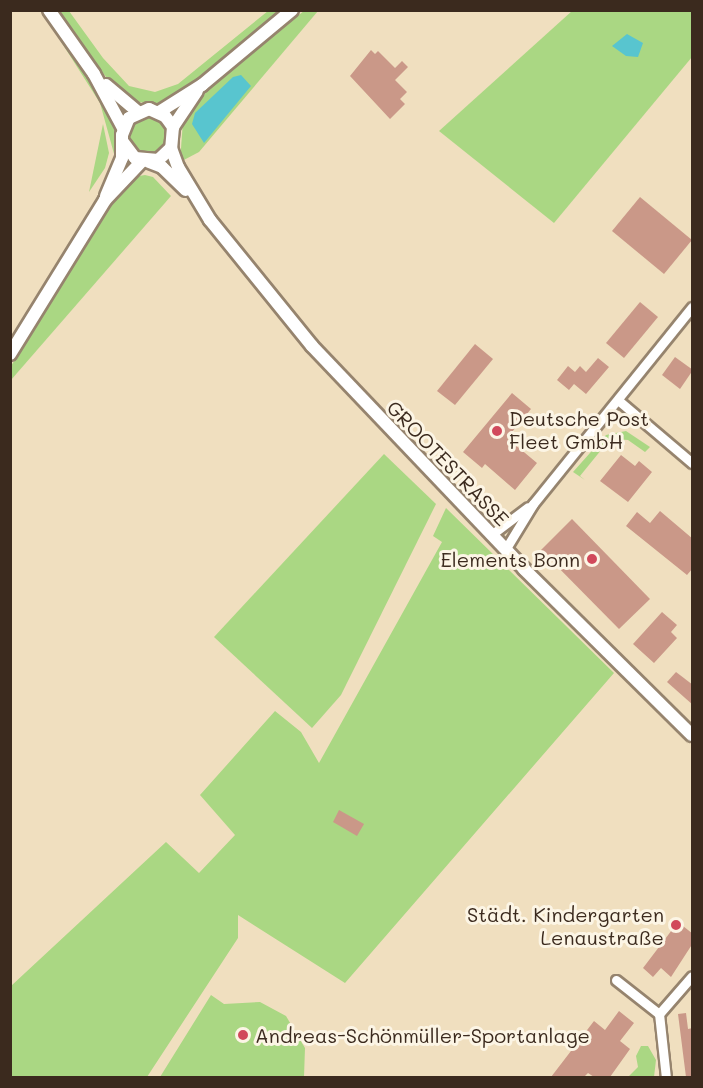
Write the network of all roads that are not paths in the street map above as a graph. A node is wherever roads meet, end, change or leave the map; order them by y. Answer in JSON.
{"nodes":[{"id":1,"x":49,"y":10,"type":"edge"},
{"id":2,"x":292,"y":10,"type":"edge"},
{"id":3,"x":94,"y":74,"type":"junction"},
{"id":4,"x":202,"y":85,"type":"junction"},
{"id":5,"x":138,"y":112,"type":"junction"},
{"id":6,"x":159,"y":112,"type":"junction"},
{"id":7,"x":173,"y":127,"type":"junction"},
{"id":8,"x":123,"y":128,"type":"junction"},
{"id":9,"x":123,"y":142,"type":"junction"},
{"id":10,"x":171,"y":148,"type":"junction"},
{"id":11,"x":146,"y":161,"type":"junction"},
{"id":12,"x":105,"y":200,"type":"junction"},
{"id":13,"x":196,"y":200,"type":"junction"},
{"id":14,"x":693,"y":308,"type":"edge"},
{"id":15,"x":10,"y":354,"type":"edge"},
{"id":16,"x":618,"y":400,"type":"junction"},
{"id":17,"x":693,"y":463,"type":"edge"},
{"id":18,"x":533,"y":504,"type":"junction"},
{"id":19,"x":491,"y":535,"type":"junction"},
{"id":20,"x":505,"y":550,"type":"junction"},
{"id":21,"x":693,"y":735,"type":"edge"},
{"id":22,"x":693,"y":976,"type":"edge"},
{"id":23,"x":616,"y":980,"type":"dead end"},
{"id":24,"x":659,"y":1014,"type":"junction"},
{"id":25,"x":666,"y":1077,"type":"edge"}],
"edges":[{"from":1,"to":3,"type":"main road"},
{"from":2,"to":4,"type":"main road"},
{"from":3,"to":5,"type":"main road"},
{"from":3,"to":8,"type":"main road"},
{"from":4,"to":6,"type":"main road"},
{"from":4,"to":7,"type":"main road"},
{"from":5,"to":6,"type":"main road"},
{"from":5,"to":8,"type":"main road"},
{"from":6,"to":7,"type":"main road"},
{"from":7,"to":10,"type":"main road"},
{"from":8,"to":9,"type":"main road"},
{"from":9,"to":11,"type":"main road"},
{"from":9,"to":12,"type":"main road"},
{"from":10,"to":11,"type":"main road"},
{"from":10,"to":13,"type":"main road","name":"GROOTESTRASSE"},
{"from":11,"to":12,"type":"main road"},
{"from":11,"to":13,"type":"main road","name":"GROOTESTRASSE"},
{"from":12,"to":15,"type":"main road"},
{"from":13,"to":19,"type":"main road","name":"GROOTESTRASSE"},
{"from":14,"to":16,"type":"street"},
{"from":16,"to":17,"type":"street"},
{"from":16,"to":18,"type":"street"},
{"from":18,"to":19,"type":"street"},
{"from":18,"to":20,"type":"street"},
{"from":19,"to":20,"type":"main road","name":"GROOTESTRASSE"},
{"from":20,"to":21,"type":"main road","name":"GROOTESTRASSE"},
{"from":22,"to":24,"type":"street"},
{"from":23,"to":24,"type":"street"},
{"from":24,"to":25,"type":"street"}]}
